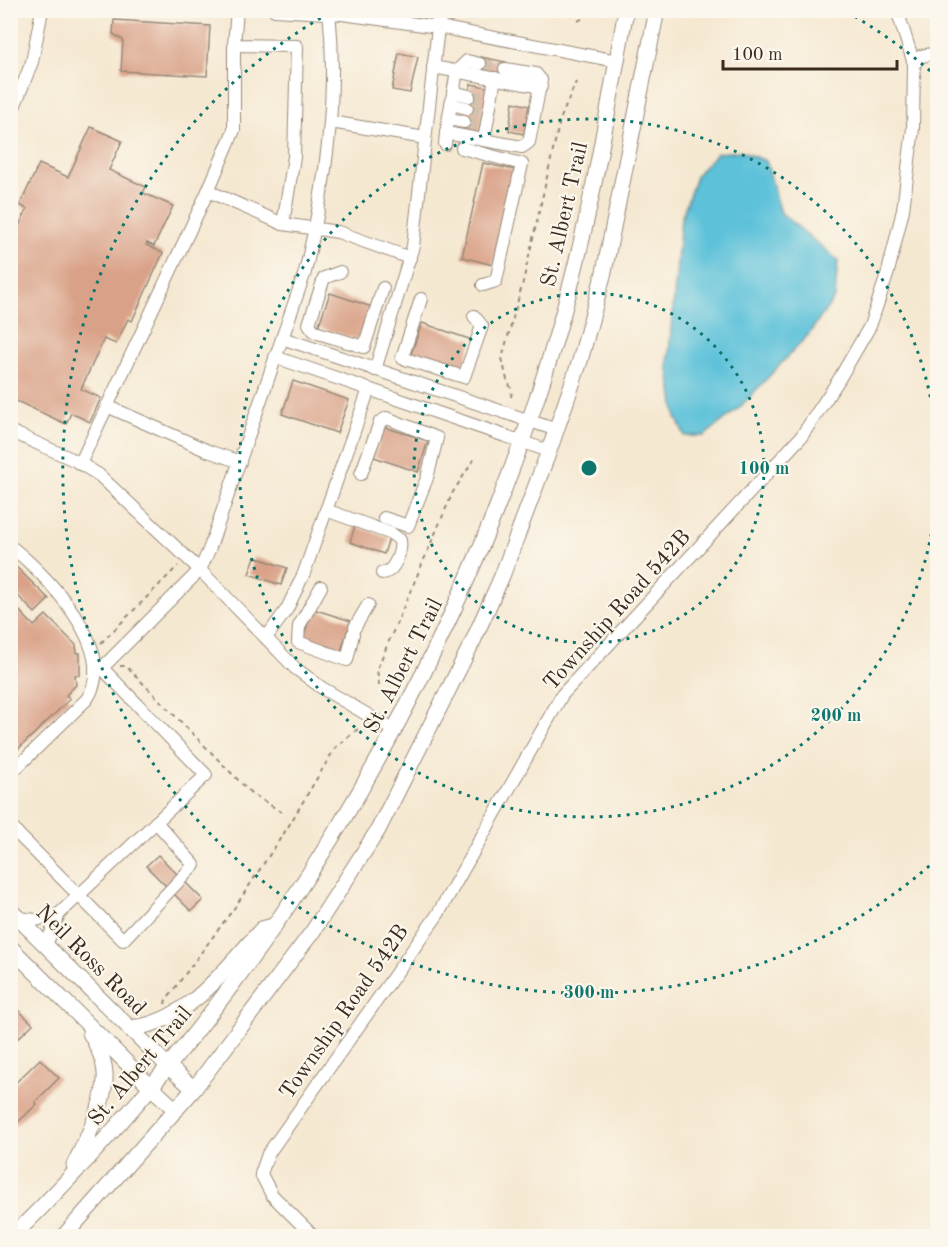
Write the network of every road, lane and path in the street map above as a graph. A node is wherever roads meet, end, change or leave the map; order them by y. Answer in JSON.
{"nodes":[{"id":1,"x":42,"y":10,"type":"edge"},
{"id":2,"x":237,"y":10,"type":"edge"},
{"id":3,"x":275,"y":10,"type":"edge"},
{"id":4,"x":440,"y":10,"type":"edge"},
{"id":5,"x":584,"y":10,"type":"edge"},
{"id":6,"x":626,"y":10,"type":"edge"},
{"id":7,"x":657,"y":10,"type":"edge"},
{"id":8,"x":897,"y":11,"type":"edge"},
{"id":9,"x":329,"y":12,"type":"edge"},
{"id":10,"x":578,"y":21,"type":"dead end"},
{"id":11,"x":438,"y":27,"type":"junction"},
{"id":12,"x":234,"y":45,"type":"junction"},
{"id":13,"x":938,"y":53,"type":"edge"},
{"id":14,"x":617,"y":61,"type":"junction"},
{"id":15,"x":480,"y":64,"type":"tunnel mouth"},
{"id":16,"x":914,"y":64,"type":"junction"},
{"id":17,"x":433,"y":67,"type":"junction"},
{"id":18,"x":505,"y":69,"type":"tunnel mouth"},
{"id":19,"x":457,"y":71,"type":"junction"},
{"id":20,"x":495,"y":78,"type":"junction"},
{"id":21,"x":576,"y":82,"type":"dead end"},
{"id":22,"x":541,"y":87,"type":"junction"},
{"id":23,"x":452,"y":98,"type":"junction"},
{"id":24,"x":468,"y":102,"type":"tunnel mouth"},
{"id":25,"x":10,"y":117,"type":"edge"},
{"id":26,"x":449,"y":119,"type":"junction"},
{"id":27,"x":331,"y":122,"type":"junction"},
{"id":28,"x":464,"y":122,"type":"tunnel mouth"},
{"id":29,"x":425,"y":138,"type":"junction"},
{"id":30,"x":484,"y":140,"type":"junction"},
{"id":31,"x":462,"y":148,"type":"dead end"},
{"id":32,"x":208,"y":191,"type":"junction"},
{"id":33,"x":283,"y":224,"type":"junction"},
{"id":34,"x":315,"y":228,"type":"junction"},
{"id":35,"x":410,"y":258,"type":"junction"},
{"id":36,"x":340,"y":272,"type":"dead end"},
{"id":37,"x":483,"y":285,"type":"dead end"},
{"id":38,"x":383,"y":288,"type":"dead end"},
{"id":39,"x":421,"y":300,"type":"dead end"},
{"id":40,"x":474,"y":316,"type":"dead end"},
{"id":41,"x":282,"y":338,"type":"junction"},
{"id":42,"x":275,"y":357,"type":"junction"},
{"id":43,"x":375,"y":370,"type":"junction"},
{"id":44,"x":369,"y":389,"type":"junction"},
{"id":45,"x":511,"y":397,"type":"dead end"},
{"id":46,"x":107,"y":406,"type":"junction"},
{"id":47,"x":530,"y":420,"type":"junction"},
{"id":48,"x":557,"y":430,"type":"junction"},
{"id":49,"x":10,"y":431,"type":"edge"},
{"id":50,"x":523,"y":441,"type":"junction"},
{"id":51,"x":549,"y":451,"type":"junction"},
{"id":52,"x":475,"y":458,"type":"dead end"},
{"id":53,"x":240,"y":462,"type":"junction"},
{"id":54,"x":80,"y":464,"type":"junction"},
{"id":55,"x":361,"y":474,"type":"dead end"},
{"id":56,"x":326,"y":510,"type":"junction"},
{"id":57,"x":384,"y":518,"type":"dead end"},
{"id":58,"x":10,"y":546,"type":"edge"},
{"id":59,"x":179,"y":566,"type":"dead end"},
{"id":60,"x":200,"y":570,"type":"junction"},
{"id":61,"x":382,"y":573,"type":"dead end"},
{"id":62,"x":321,"y":587,"type":"dead end"},
{"id":63,"x":368,"y":605,"type":"dead end"},
{"id":64,"x":266,"y":638,"type":"junction"},
{"id":65,"x":93,"y":652,"type":"junction"},
{"id":66,"x":100,"y":668,"type":"junction"},
{"id":67,"x":379,"y":686,"type":"dead end"},
{"id":68,"x":359,"y":728,"type":"dead end"},
{"id":69,"x":395,"y":731,"type":"junction"},
{"id":70,"x":10,"y":774,"type":"edge"},
{"id":71,"x":283,"y":813,"type":"dead end"},
{"id":72,"x":156,"y":822,"type":"junction"},
{"id":73,"x":10,"y":826,"type":"edge"},
{"id":74,"x":78,"y":896,"type":"junction"},
{"id":75,"x":15,"y":914,"type":"edge"},
{"id":76,"x":58,"y":914,"type":"junction"},
{"id":77,"x":276,"y":925,"type":"junction"},
{"id":78,"x":46,"y":945,"type":"junction"},
{"id":79,"x":10,"y":947,"type":"edge"},
{"id":80,"x":165,"y":1006,"type":"dead end"},
{"id":81,"x":81,"y":1018,"type":"junction"},
{"id":82,"x":129,"y":1028,"type":"junction"},
{"id":83,"x":169,"y":1067,"type":"junction"},
{"id":84,"x":152,"y":1088,"type":"junction"},
{"id":85,"x":194,"y":1089,"type":"junction"},
{"id":86,"x":176,"y":1110,"type":"junction"},
{"id":87,"x":66,"y":1182,"type":"junction"},
{"id":88,"x":13,"y":1236,"type":"edge"},
{"id":89,"x":64,"y":1236,"type":"edge"},
{"id":90,"x":313,"y":1236,"type":"edge"}],
"edges":[{"from":1,"to":25,"type":"street"},
{"from":2,"to":12,"type":"street"},
{"from":3,"to":9,"type":"street"},
{"from":4,"to":11,"type":"street"},
{"from":5,"to":10,"type":"path"},
{"from":6,"to":14,"type":"main road","name":"St. Albert Trail"},
{"from":7,"to":48,"type":"main road"},
{"from":8,"to":16,"type":"street"},
{"from":9,"to":11,"type":"street"},
{"from":9,"to":27,"type":"street"},
{"from":11,"to":14,"type":"street"},
{"from":11,"to":17,"type":"street"},
{"from":12,"to":32,"type":"street"},
{"from":12,"to":33,"type":"street"},
{"from":13,"to":16,"type":"street"},
{"from":14,"to":47,"type":"main road","name":"St. Albert Trail"},
{"from":15,"to":19,"type":"street"},
{"from":16,"to":90,"type":"street","name":"Township Road 542B"},
{"from":17,"to":19,"type":"street"},
{"from":17,"to":29,"type":"street"},
{"from":18,"to":22,"type":"street"},
{"from":19,"to":20,"type":"street"},
{"from":19,"to":23,"type":"street"},
{"from":20,"to":22,"type":"street"},
{"from":20,"to":30,"type":"street"},
{"from":21,"to":45,"type":"path"},
{"from":22,"to":30,"type":"street"},
{"from":23,"to":24,"type":"street"},
{"from":23,"to":26,"type":"street"},
{"from":26,"to":28,"type":"street"},
{"from":26,"to":30,"type":"street"},
{"from":27,"to":29,"type":"street"},
{"from":27,"to":34,"type":"street"},
{"from":29,"to":35,"type":"street"},
{"from":31,"to":37,"type":"street"},
{"from":32,"to":33,"type":"street"},
{"from":32,"to":46,"type":"street"},
{"from":33,"to":34,"type":"street"},
{"from":34,"to":35,"type":"street"},
{"from":34,"to":41,"type":"street"},
{"from":35,"to":43,"type":"street"},
{"from":36,"to":38,"type":"street"},
{"from":39,"to":40,"type":"street"},
{"from":41,"to":42,"type":"street"},
{"from":41,"to":43,"type":"street"},
{"from":42,"to":44,"type":"street"},
{"from":42,"to":53,"type":"street"},
{"from":43,"to":47,"type":"street"},
{"from":44,"to":50,"type":"street"},
{"from":44,"to":56,"type":"street"},
{"from":46,"to":53,"type":"street"},
{"from":46,"to":54,"type":"street"},
{"from":47,"to":48,"type":"street"},
{"from":47,"to":50,"type":"main road","name":"St. Albert Trail"},
{"from":48,"to":51,"type":"main road"},
{"from":49,"to":54,"type":"street"},
{"from":50,"to":51,"type":"street"},
{"from":50,"to":69,"type":"main road","name":"St. Albert Trail"},
{"from":51,"to":85,"type":"main road"},
{"from":52,"to":67,"type":"path"},
{"from":53,"to":60,"type":"street"},
{"from":54,"to":60,"type":"street"},
{"from":55,"to":57,"type":"street"},
{"from":56,"to":61,"type":"street"},
{"from":56,"to":64,"type":"street"},
{"from":58,"to":65,"type":"street"},
{"from":59,"to":65,"type":"path"},
{"from":60,"to":64,"type":"street"},
{"from":60,"to":66,"type":"street"},
{"from":62,"to":63,"type":"street"},
{"from":64,"to":69,"type":"street"},
{"from":65,"to":66,"type":"street"},
{"from":66,"to":70,"type":"street"},
{"from":66,"to":71,"type":"path"},
{"from":66,"to":72,"type":"street"},
{"from":68,"to":80,"type":"path"},
{"from":69,"to":77,"type":"main road","name":"St. Albert Trail"},
{"from":72,"to":74,"type":"street"},
{"from":72,"to":74,"type":"street"},
{"from":73,"to":74,"type":"street"},
{"from":74,"to":76,"type":"street"},
{"from":75,"to":76,"type":"street"},
{"from":75,"to":78,"type":"main road","name":"Neil Ross Road"},
{"from":76,"to":78,"type":"street"},
{"from":77,"to":82,"type":"main road"},
{"from":77,"to":83,"type":"main road","name":"St. Albert Trail"},
{"from":78,"to":82,"type":"main road","name":"Neil Ross Road"},
{"from":79,"to":81,"type":"main road"},
{"from":81,"to":84,"type":"main road"},
{"from":81,"to":87,"type":"main road"},
{"from":82,"to":83,"type":"main road","name":"Neil Ross Road"},
{"from":83,"to":84,"type":"main road","name":"St. Albert Trail"},
{"from":83,"to":85,"type":"main road","name":"Neil Ross Road"},
{"from":84,"to":86,"type":"main road"},
{"from":84,"to":87,"type":"main road","name":"St. Albert Trail"},
{"from":85,"to":86,"type":"main road"},
{"from":86,"to":89,"type":"main road"},
{"from":87,"to":88,"type":"main road","name":"St. Albert Trail"}]}
